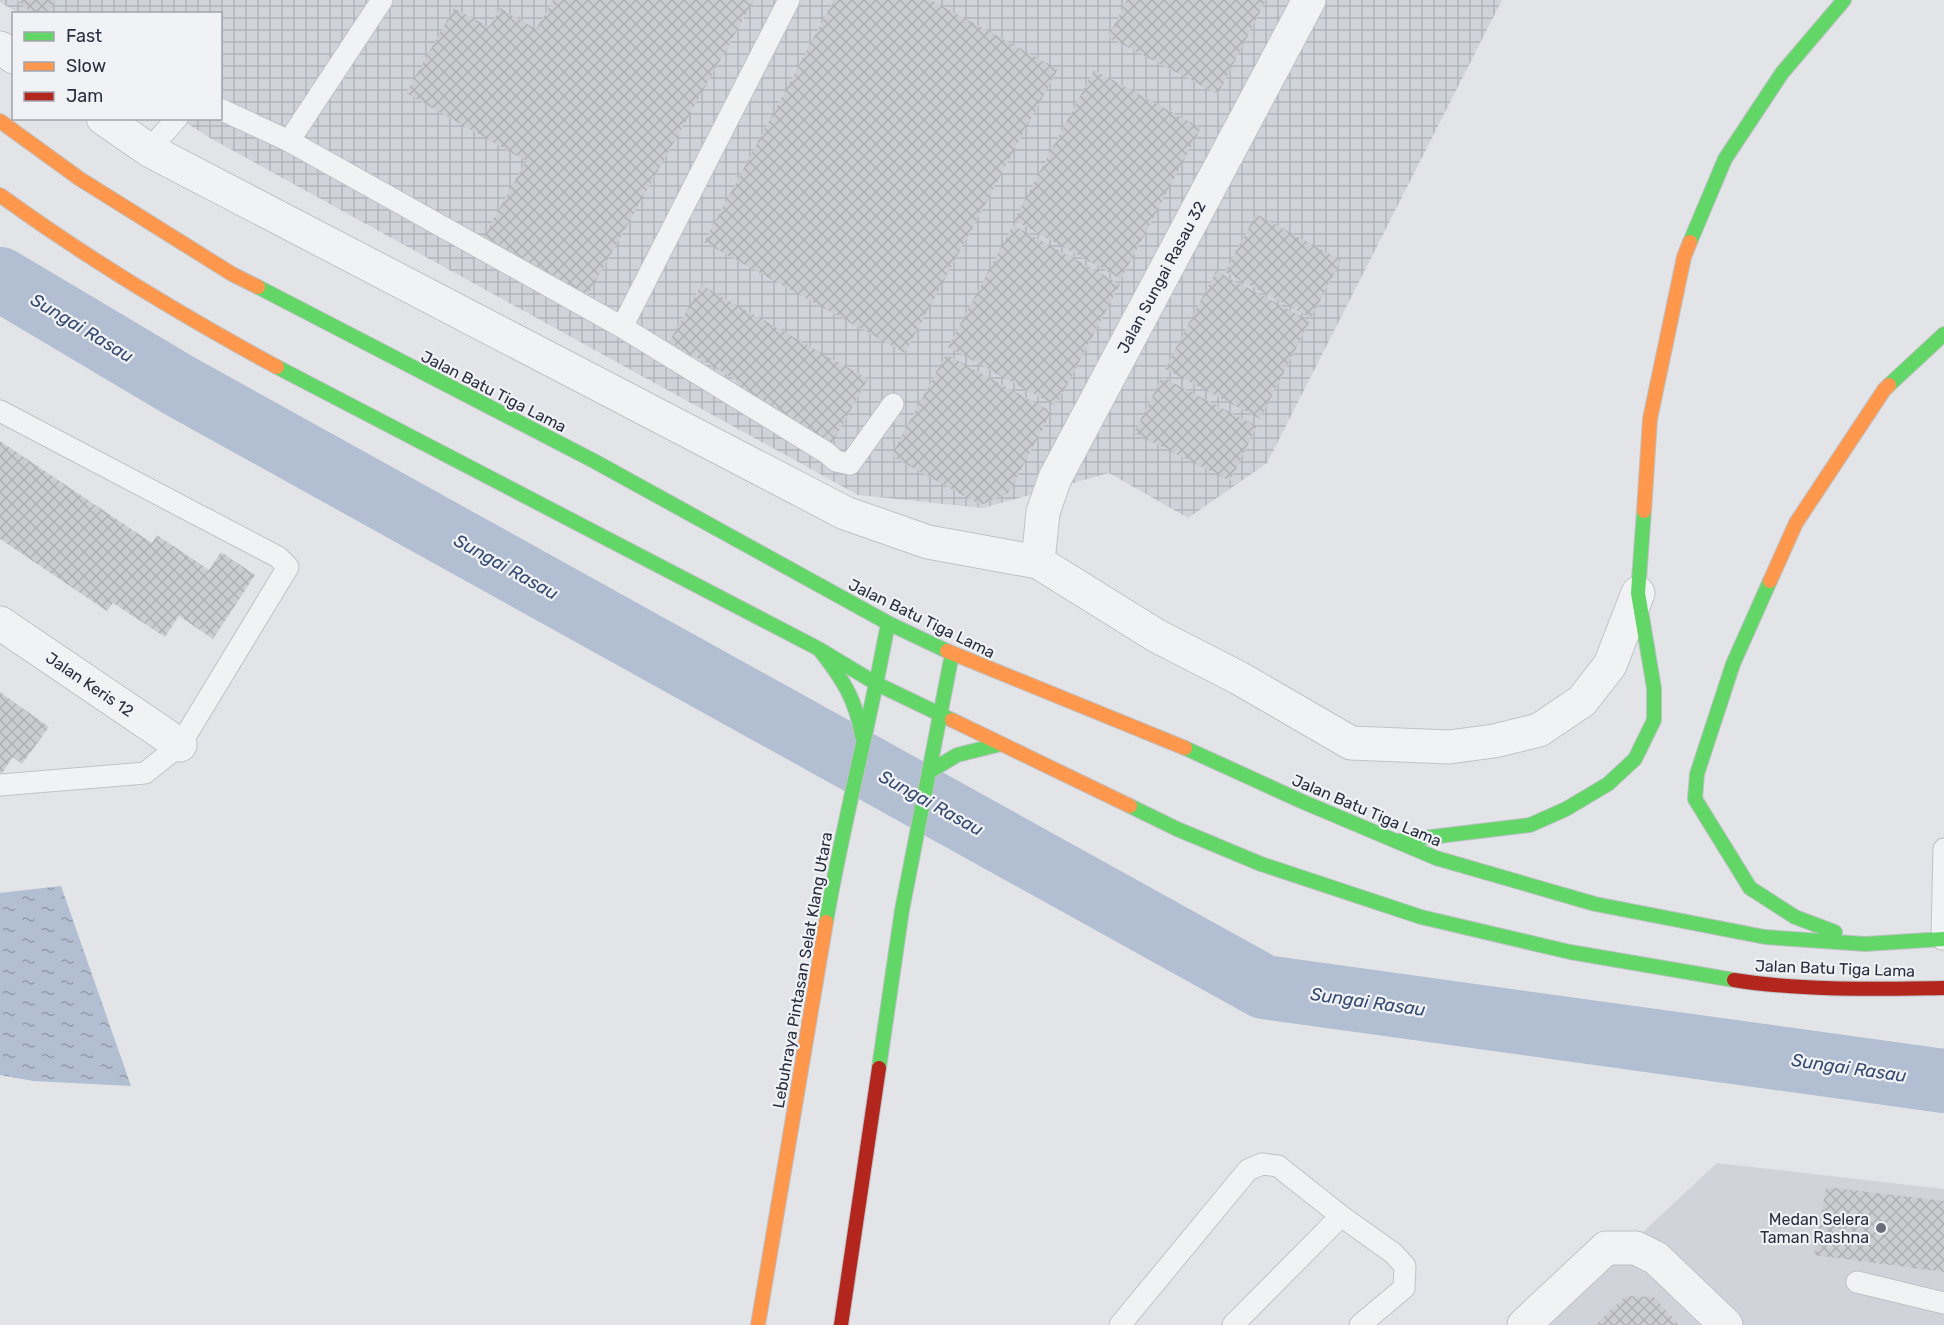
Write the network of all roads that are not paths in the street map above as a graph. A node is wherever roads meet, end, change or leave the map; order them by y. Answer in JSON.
{"nodes":[{"id":1,"x":382,"y":0,"type":"edge"},
{"id":2,"x":789,"y":0,"type":"edge"},
{"id":3,"x":1309,"y":0,"type":"edge"},
{"id":4,"x":1844,"y":0,"type":"edge"},
{"id":5,"x":222,"y":110,"type":"edge"},
{"id":6,"x":107,"y":120,"type":"edge"},
{"id":7,"x":175,"y":120,"type":"edge"},
{"id":8,"x":0,"y":122,"type":"edge"},
{"id":9,"x":289,"y":141,"type":"junction"},
{"id":10,"x":149,"y":150,"type":"junction"},
{"id":11,"x":0,"y":195,"type":"edge"},
{"id":12,"x":622,"y":327,"type":"junction"},
{"id":13,"x":1944,"y":334,"type":"edge"},
{"id":14,"x":893,"y":404,"type":"dead end"},
{"id":15,"x":0,"y":411,"type":"edge"},
{"id":16,"x":1038,"y":562,"type":"junction"},
{"id":17,"x":1638,"y":592,"type":"junction"},
{"id":18,"x":0,"y":623,"type":"edge"},
{"id":19,"x":888,"y":623,"type":"junction"},
{"id":20,"x":819,"y":648,"type":"junction"},
{"id":21,"x":952,"y":654,"type":"junction"},
{"id":22,"x":877,"y":684,"type":"junction"},
{"id":23,"x":864,"y":715,"type":"junction"},
{"id":24,"x":940,"y":715,"type":"junction"},
{"id":25,"x":1001,"y":744,"type":"junction"},
{"id":26,"x":180,"y":745,"type":"junction"},
{"id":27,"x":930,"y":772,"type":"junction"},
{"id":28,"x":0,"y":785,"type":"edge"},
{"id":29,"x":1396,"y":841,"type":"junction"},
{"id":30,"x":1944,"y":849,"type":"edge"},
{"id":31,"x":1943,"y":939,"type":"edge"},
{"id":32,"x":1865,"y":944,"type":"junction"},
{"id":33,"x":1944,"y":988,"type":"edge"},
{"id":34,"x":1341,"y":1216,"type":"junction"},
{"id":35,"x":1857,"y":1282,"type":"dead end"},
{"id":36,"x":1944,"y":1303,"type":"edge"},
{"id":37,"x":758,"y":1325,"type":"edge"},
{"id":38,"x":841,"y":1325,"type":"edge"},
{"id":39,"x":1120,"y":1325,"type":"edge"},
{"id":40,"x":1233,"y":1325,"type":"edge"},
{"id":41,"x":1360,"y":1325,"type":"edge"},
{"id":42,"x":1524,"y":1325,"type":"edge"},
{"id":43,"x":1726,"y":1325,"type":"edge"}],
"edges":[{"from":1,"to":9,"type":"lane"},
{"from":2,"to":12,"type":"lane"},
{"from":3,"to":16,"type":"street","name":"Jalan Sungai Rasau 32"},
{"from":4,"to":17,"type":"main road"},
{"from":5,"to":9,"type":"lane"},
{"from":6,"to":10,"type":"street"},
{"from":7,"to":10,"type":"lane"},
{"from":8,"to":19,"type":"main road","name":"Jalan Batu Tiga Lama"},
{"from":9,"to":12,"type":"lane"},
{"from":10,"to":16,"type":"street"},
{"from":11,"to":20,"type":"main road","name":"Jalan Batu Tiga Lama"},
{"from":12,"to":14,"type":"lane"},
{"from":13,"to":32,"type":"main road"},
{"from":15,"to":26,"type":"lane"},
{"from":16,"to":17,"type":"street"},
{"from":17,"to":29,"type":"main road"},
{"from":18,"to":26,"type":"street","name":"Jalan Keris 12"},
{"from":19,"to":21,"type":"main road","name":"Jalan Batu Tiga Lama"},
{"from":19,"to":22,"type":"main road"},
{"from":20,"to":22,"type":"main road","name":"Jalan Batu Tiga Lama"},
{"from":20,"to":23,"type":"main road"},
{"from":21,"to":24,"type":"main road"},
{"from":21,"to":29,"type":"main road","name":"Jalan Batu Tiga Lama"},
{"from":22,"to":23,"type":"main road"},
{"from":22,"to":24,"type":"main road","name":"Jalan Batu Tiga Lama"},
{"from":23,"to":37,"type":"main road","name":"Lebuhraya Pintasan Selat Klang Utara"},
{"from":24,"to":25,"type":"main road","name":"Jalan Batu Tiga Lama"},
{"from":24,"to":27,"type":"main road"},
{"from":25,"to":27,"type":"main road"},
{"from":25,"to":33,"type":"main road","name":"Jalan Batu Tiga Lama"},
{"from":26,"to":28,"type":"lane"},
{"from":27,"to":38,"type":"main road"},
{"from":29,"to":32,"type":"main road","name":"Jalan Batu Tiga Lama"},
{"from":30,"to":31,"type":"lane"},
{"from":31,"to":32,"type":"main road","name":"Jalan Batu Tiga Lama"},
{"from":34,"to":39,"type":"lane"},
{"from":34,"to":40,"type":"lane"},
{"from":34,"to":41,"type":"lane"},
{"from":35,"to":36,"type":"lane"},
{"from":42,"to":43,"type":"street"}]}
